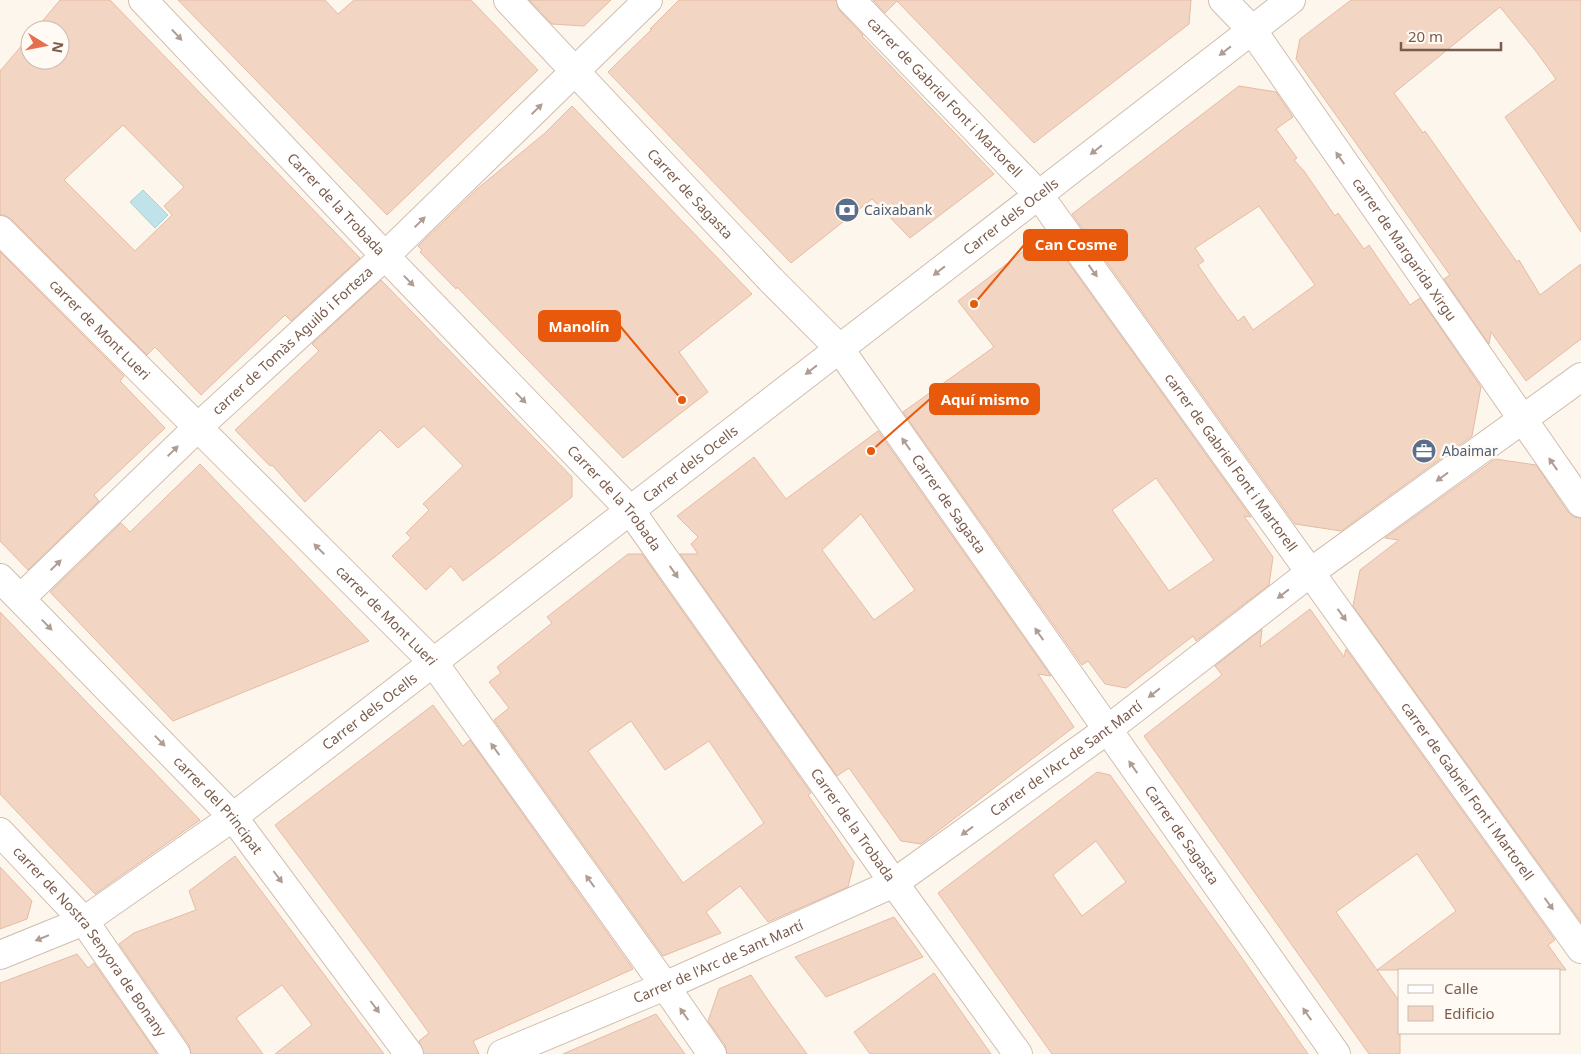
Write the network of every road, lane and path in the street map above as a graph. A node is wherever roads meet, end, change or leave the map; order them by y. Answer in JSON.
{"nodes":[{"id":1,"x":143,"y":0,"type":"edge"},
{"id":2,"x":508,"y":0,"type":"edge"},
{"id":3,"x":648,"y":0,"type":"edge"},
{"id":4,"x":851,"y":0,"type":"edge"},
{"id":5,"x":1223,"y":0,"type":"edge"},
{"id":6,"x":1291,"y":0,"type":"edge"},
{"id":7,"x":1252,"y":30,"type":"junction"},
{"id":8,"x":576,"y":71,"type":"junction"},
{"id":9,"x":1038,"y":194,"type":"junction"},
{"id":10,"x":0,"y":230,"type":"edge"},
{"id":11,"x":385,"y":256,"type":"junction"},
{"id":12,"x":839,"y":348,"type":"junction"},
{"id":13,"x":1581,"y":377,"type":"edge"},
{"id":14,"x":1521,"y":419,"type":"junction"},
{"id":15,"x":197,"y":428,"type":"junction"},
{"id":16,"x":1581,"y":503,"type":"edge"},
{"id":17,"x":630,"y":510,"type":"junction"},
{"id":18,"x":1311,"y":572,"type":"junction"},
{"id":19,"x":0,"y":578,"type":"edge"},
{"id":20,"x":21,"y":598,"type":"junction"},
{"id":21,"x":432,"y":662,"type":"junction"},
{"id":22,"x":1106,"y":730,"type":"junction"},
{"id":23,"x":233,"y":817,"type":"junction"},
{"id":24,"x":0,"y":832,"type":"edge"},
{"id":25,"x":894,"y":883,"type":"junction"},
{"id":26,"x":84,"y":921,"type":"junction"},
{"id":27,"x":1581,"y":949,"type":"edge"},
{"id":28,"x":0,"y":955,"type":"edge"},
{"id":29,"x":664,"y":986,"type":"junction"},
{"id":30,"x":176,"y":1054,"type":"edge"},
{"id":31,"x":409,"y":1054,"type":"edge"},
{"id":32,"x":502,"y":1054,"type":"edge"},
{"id":33,"x":712,"y":1054,"type":"edge"},
{"id":34,"x":1018,"y":1054,"type":"edge"},
{"id":35,"x":1336,"y":1054,"type":"edge"}],
"edges":[{"from":1,"to":11,"type":"street","name":"Carrer de la Trobada","one_way":true},
{"from":2,"to":8,"type":"street","name":"Carrer de Sagasta"},
{"from":3,"to":8,"type":"street","name":"carrer de Tomàs Aguiló i Forteza"},
{"from":4,"to":9,"type":"street","name":"carrer de Gabriel Font i Martorell"},
{"from":5,"to":7,"type":"street","name":"carrer de Margarida Xirgu"},
{"from":6,"to":7,"type":"street","name":"Carrer dels Ocells"},
{"from":7,"to":9,"type":"street","name":"Carrer dels Ocells","one_way":true},
{"from":14,"to":7,"type":"street","name":"carrer de Margarida Xirgu","one_way":true},
{"from":11,"to":8,"type":"street","name":"carrer de Tomàs Aguiló i Forteza","one_way":true},
{"from":8,"to":12,"type":"street","name":"Carrer de Sagasta"},
{"from":9,"to":12,"type":"street","name":"Carrer dels Ocells","one_way":true},
{"from":9,"to":18,"type":"street","name":"carrer de Gabriel Font i Martorell","one_way":true},
{"from":10,"to":15,"type":"street","name":"carrer de Mont Lueri"},
{"from":11,"to":15,"type":"street","name":"carrer de Tomàs Aguiló i Forteza"},
{"from":11,"to":17,"type":"street","name":"Carrer de la Trobada","one_way":true},
{"from":12,"to":17,"type":"street","name":"Carrer dels Ocells","one_way":true},
{"from":22,"to":12,"type":"street","name":"Carrer de Sagasta","one_way":true},
{"from":13,"to":14,"type":"street","name":"Carrer de l'Arc de Sant Martí"},
{"from":16,"to":14,"type":"street","name":"carrer de Margarida Xirgu","one_way":true},
{"from":14,"to":18,"type":"street","name":"Carrer de l'Arc de Sant Martí","one_way":true},
{"from":20,"to":15,"type":"street","name":"carrer de Tomàs Aguiló i Forteza","one_way":true},
{"from":21,"to":15,"type":"street","name":"carrer de Mont Lueri","one_way":true},
{"from":17,"to":21,"type":"street","name":"Carrer dels Ocells"},
{"from":17,"to":25,"type":"street","name":"Carrer de la Trobada","one_way":true},
{"from":18,"to":22,"type":"street","name":"Carrer de l'Arc de Sant Martí","one_way":true},
{"from":18,"to":27,"type":"street","name":"carrer de Gabriel Font i Martorell","one_way":true},
{"from":19,"to":20,"type":"street","name":"carrer del Principat"},
{"from":20,"to":23,"type":"street","name":"carrer del Principat","one_way":true},
{"from":21,"to":23,"type":"street","name":"Carrer dels Ocells"},
{"from":29,"to":21,"type":"street","name":"carrer de Mont Lueri","one_way":true},
{"from":22,"to":25,"type":"street","name":"Carrer de l'Arc de Sant Martí","one_way":true},
{"from":35,"to":22,"type":"street","name":"Carrer de Sagasta","one_way":true},
{"from":23,"to":26,"type":"street","name":"Carrer dels Ocells"},
{"from":23,"to":31,"type":"street","name":"carrer del Principat","one_way":true},
{"from":24,"to":26,"type":"street","name":"carrer de Nostra Senyora de Bonany"},
{"from":25,"to":29,"type":"street","name":"Carrer de l'Arc de Sant Martí"},
{"from":25,"to":34,"type":"street","name":"Carrer de la Trobada"},
{"from":26,"to":28,"type":"street","name":"Carrer dels Ocells","one_way":true},
{"from":26,"to":30,"type":"street","name":"carrer de Nostra Senyora de Bonany"},
{"from":29,"to":32,"type":"street","name":"Carrer de l'Arc de Sant Martí"},
{"from":33,"to":29,"type":"street","name":"carrer de Mont Lueri","one_way":true}]}
